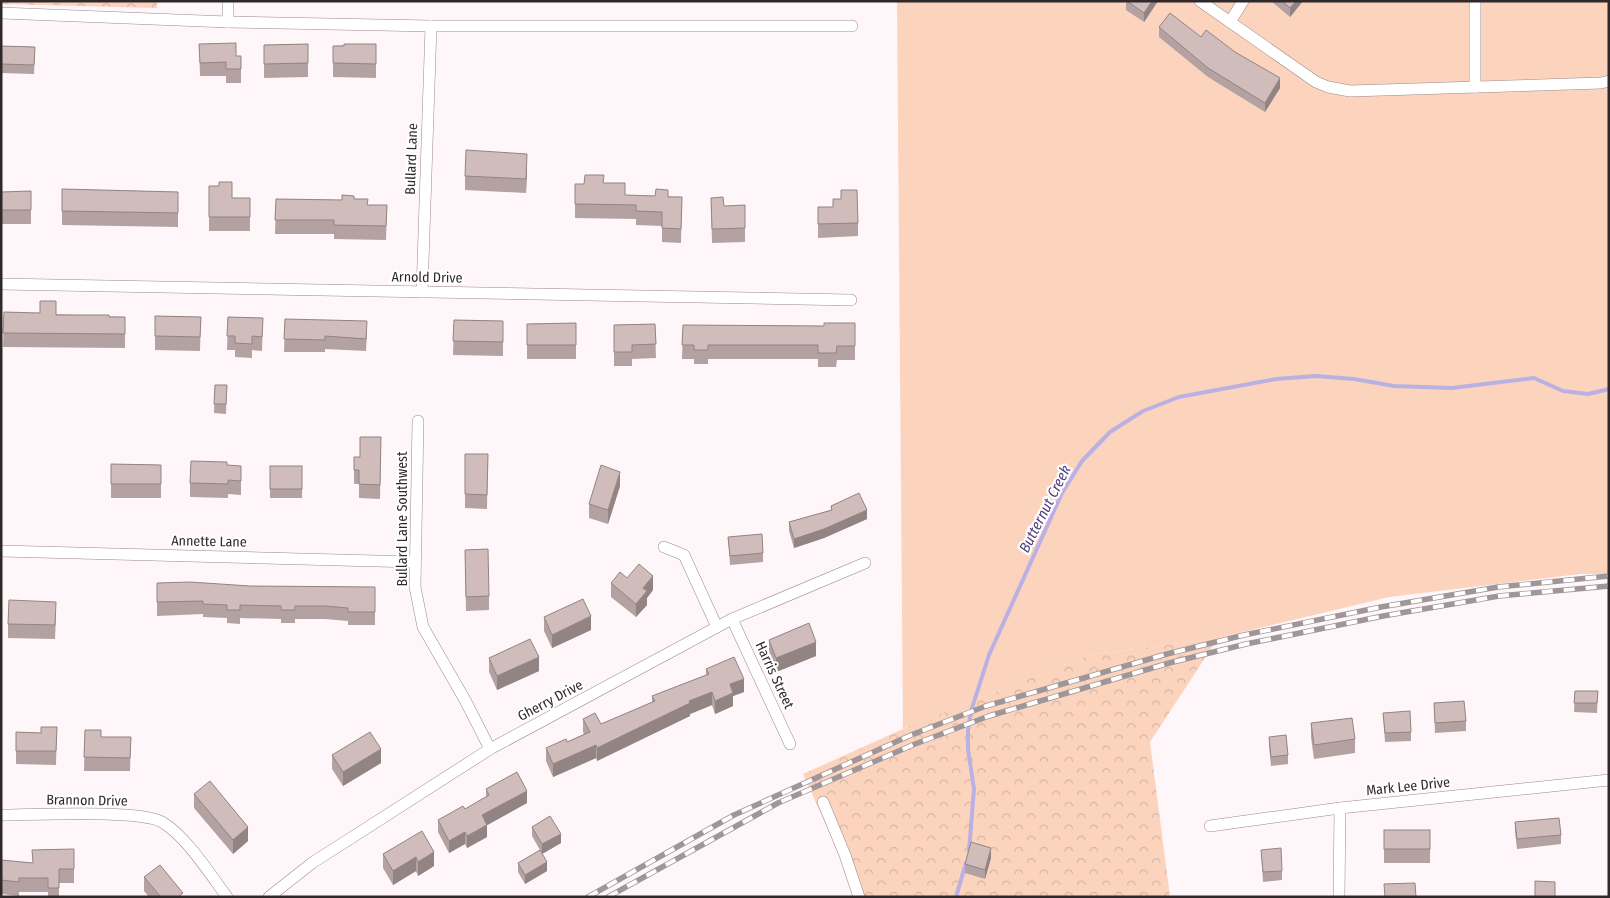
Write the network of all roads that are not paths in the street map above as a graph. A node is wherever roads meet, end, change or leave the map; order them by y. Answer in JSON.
{"nodes":[{"id":1,"x":228,"y":1,"type":"edge"},
{"id":2,"x":1200,"y":1,"type":"edge"},
{"id":3,"x":1243,"y":1,"type":"edge"},
{"id":4,"x":1475,"y":1,"type":"edge"},
{"id":5,"x":1,"y":13,"type":"edge"},
{"id":6,"x":228,"y":22,"type":"junction"},
{"id":7,"x":1230,"y":22,"type":"junction"},
{"id":8,"x":431,"y":26,"type":"junction"},
{"id":9,"x":852,"y":26,"type":"dead end"},
{"id":10,"x":1609,"y":81,"type":"edge"},
{"id":11,"x":1475,"y":87,"type":"junction"},
{"id":12,"x":1,"y":284,"type":"edge"},
{"id":13,"x":422,"y":292,"type":"junction"},
{"id":14,"x":852,"y":300,"type":"dead end"},
{"id":15,"x":418,"y":421,"type":"dead end"},
{"id":16,"x":664,"y":547,"type":"dead end"},
{"id":17,"x":1,"y":551,"type":"edge"},
{"id":18,"x":415,"y":562,"type":"junction"},
{"id":19,"x":865,"y":563,"type":"dead end"},
{"id":20,"x":732,"y":619,"type":"junction"},
{"id":21,"x":718,"y":627,"type":"junction"},
{"id":22,"x":790,"y":744,"type":"dead end"},
{"id":23,"x":490,"y":749,"type":"junction"},
{"id":24,"x":1609,"y":780,"type":"edge"},
{"id":25,"x":823,"y":802,"type":"dead end"},
{"id":26,"x":1340,"y":808,"type":"junction"},
{"id":27,"x":1,"y":815,"type":"edge"},
{"id":28,"x":1210,"y":826,"type":"dead end"},
{"id":29,"x":227,"y":897,"type":"edge"},
{"id":30,"x":269,"y":897,"type":"edge"},
{"id":31,"x":859,"y":897,"type":"edge"},
{"id":32,"x":1339,"y":897,"type":"edge"}],
"edges":[{"from":1,"to":6,"type":"street"},
{"from":2,"to":7,"type":"street"},
{"from":3,"to":7,"type":"street"},
{"from":4,"to":11,"type":"street"},
{"from":5,"to":6,"type":"street"},
{"from":6,"to":8,"type":"street"},
{"from":7,"to":11,"type":"street"},
{"from":8,"to":9,"type":"street"},
{"from":8,"to":13,"type":"street","name":"Bullard Lane"},
{"from":10,"to":11,"type":"street"},
{"from":12,"to":13,"type":"street","name":"Arnold Drive"},
{"from":13,"to":14,"type":"street","name":"Arnold Drive"},
{"from":15,"to":18,"type":"street","name":"Bullard Lane Southwest"},
{"from":16,"to":21,"type":"street"},
{"from":17,"to":18,"type":"street","name":"Annette Lane"},
{"from":18,"to":23,"type":"street","name":"Bullard Lane Southwest"},
{"from":19,"to":20,"type":"street","name":"Gherry Drive"},
{"from":20,"to":21,"type":"street","name":"Gherry Drive"},
{"from":20,"to":22,"type":"street","name":"Harris Street"},
{"from":21,"to":23,"type":"street","name":"Gherry Drive"},
{"from":23,"to":30,"type":"street","name":"Gherry Drive"},
{"from":24,"to":26,"type":"street","name":"Mark Lee Drive"},
{"from":25,"to":31,"type":"street"},
{"from":26,"to":28,"type":"street","name":"Mark Lee Drive"},
{"from":26,"to":32,"type":"street"},
{"from":27,"to":29,"type":"street","name":"Brannon Drive"}]}
